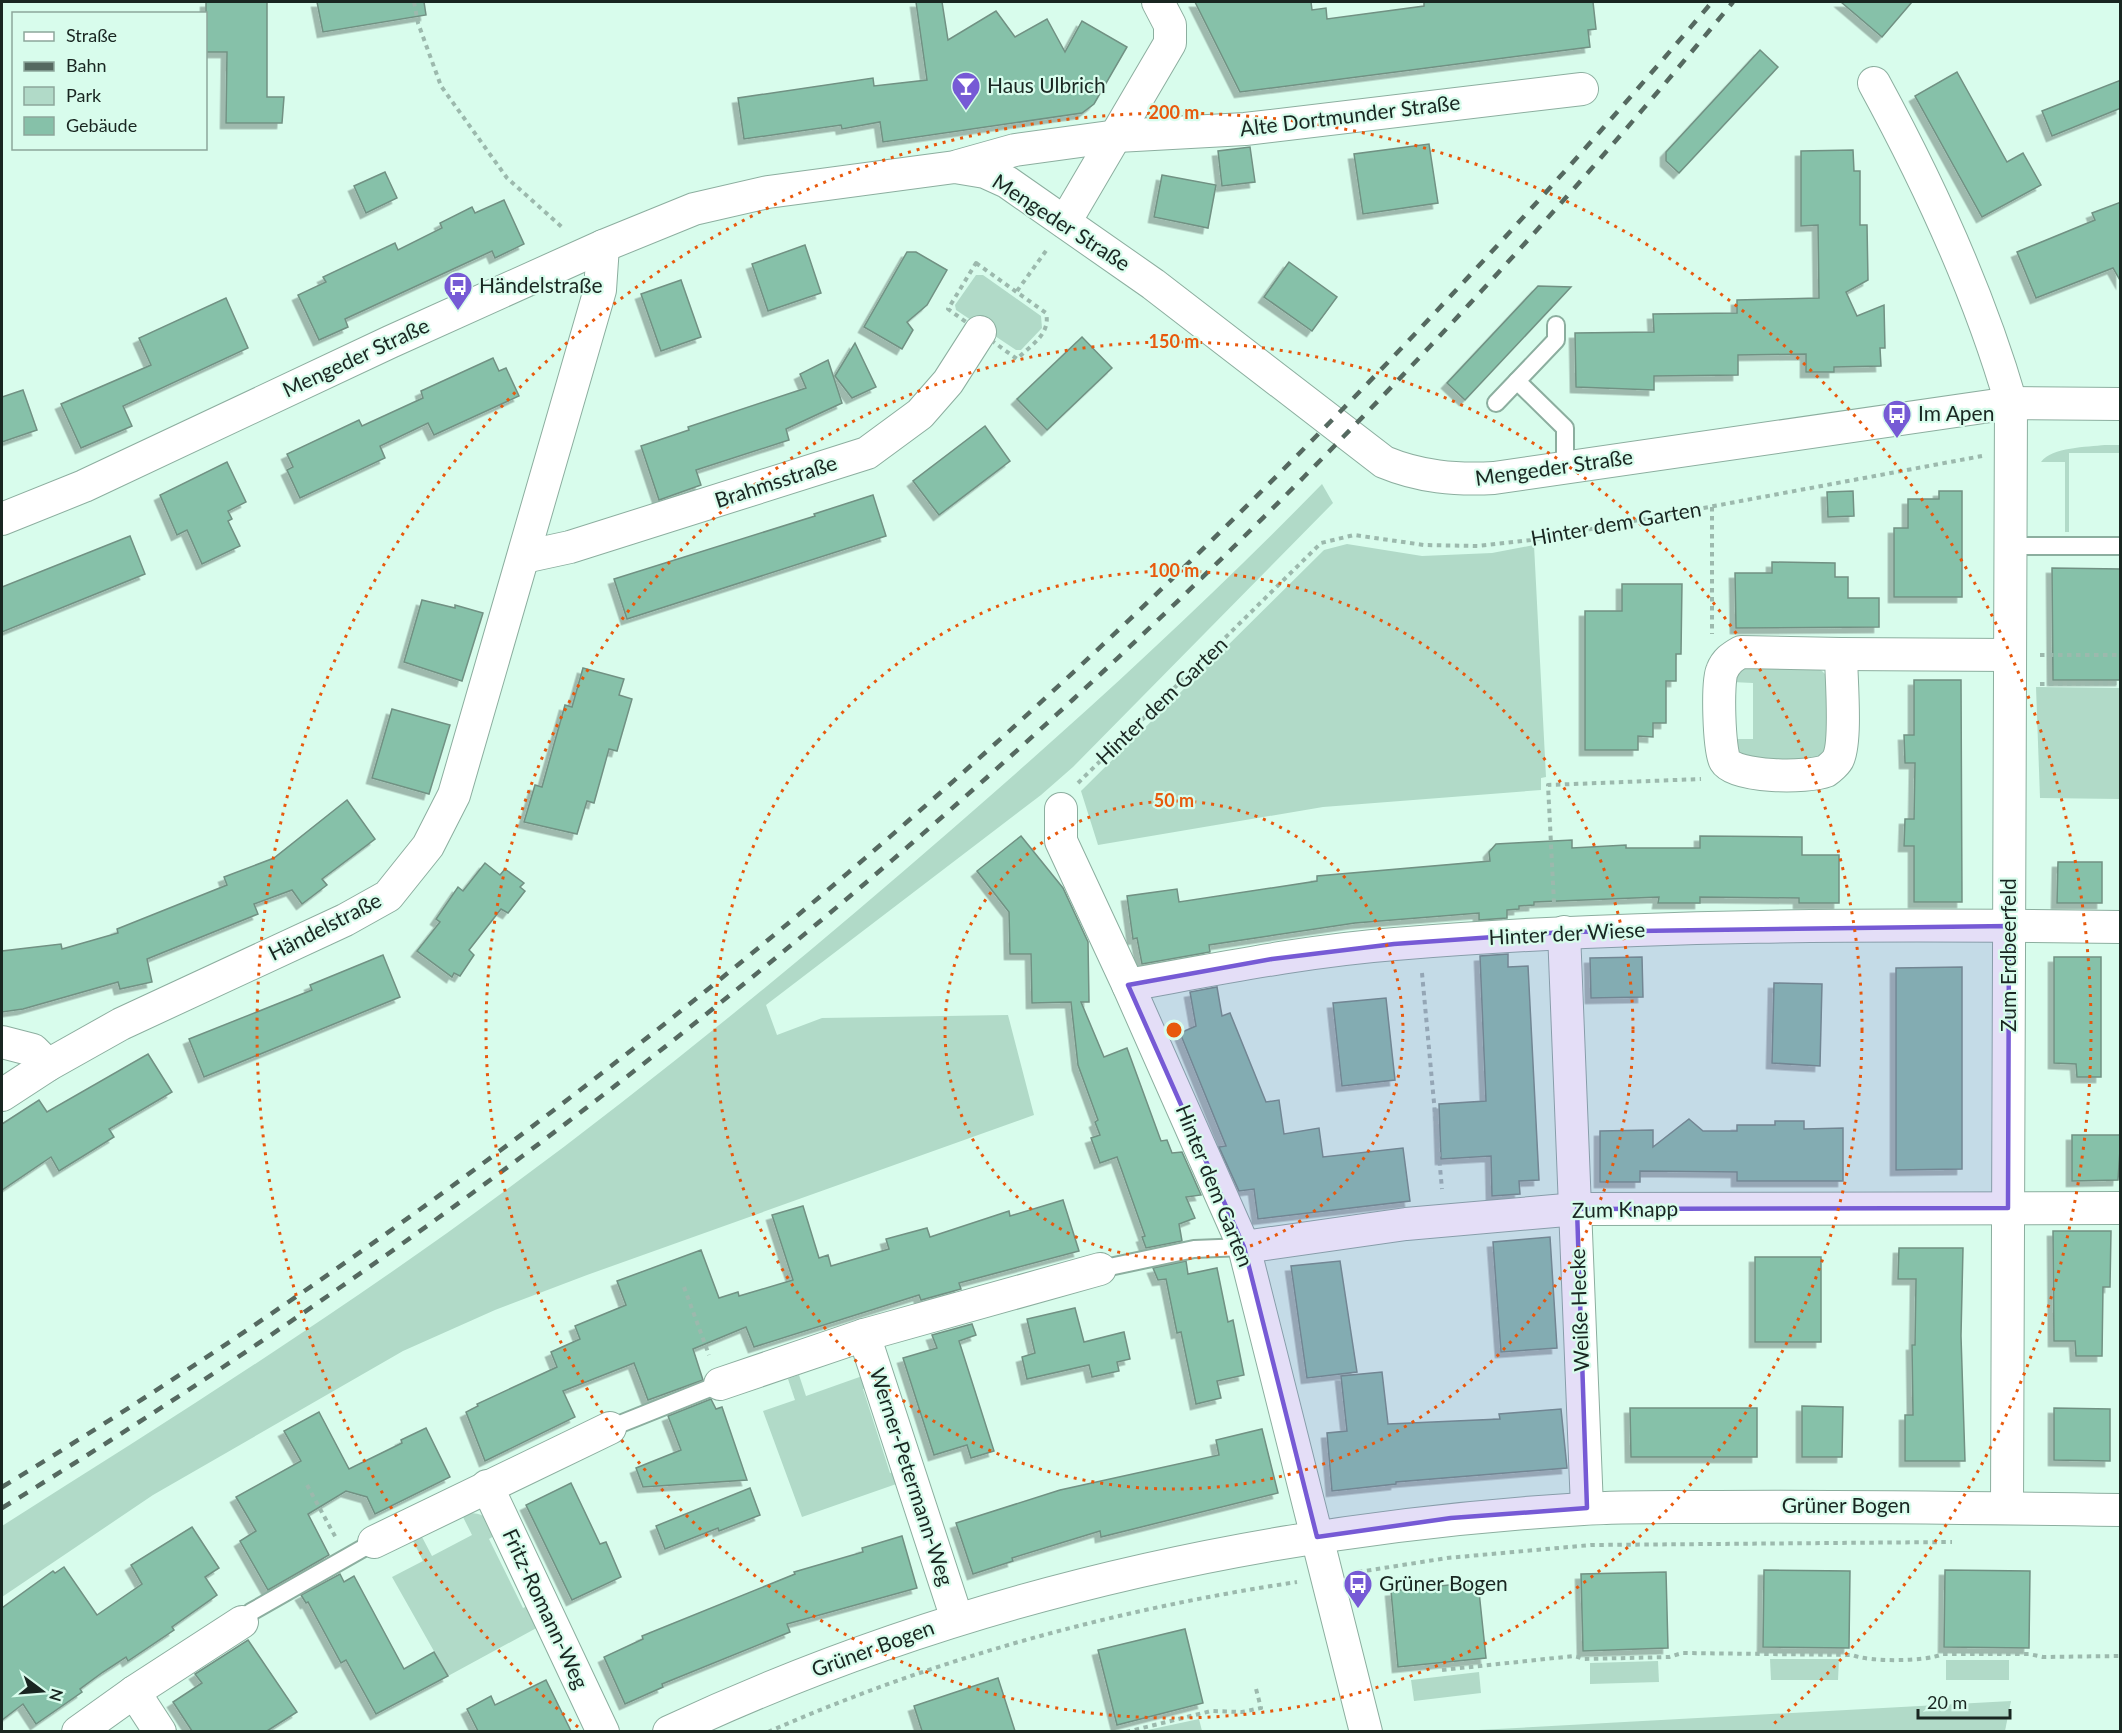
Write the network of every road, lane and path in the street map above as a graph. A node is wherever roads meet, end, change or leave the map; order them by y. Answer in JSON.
{"nodes":[{"id":1,"x":414,"y":2,"type":"edge"},
{"id":2,"x":1158,"y":2,"type":"edge"},
{"id":3,"x":1874,"y":83,"type":"dead end"},
{"id":4,"x":1582,"y":88,"type":"dead end"},
{"id":5,"x":1117,"y":136,"type":"junction"},
{"id":6,"x":955,"y":167,"type":"junction"},
{"id":7,"x":1065,"y":222,"type":"junction"},
{"id":8,"x":593,"y":251,"type":"junction"},
{"id":9,"x":1044,"y":254,"type":"dead end"},
{"id":10,"x":1017,"y":291,"type":"dead end"},
{"id":11,"x":1556,"y":325,"type":"dead end"},
{"id":12,"x":980,"y":332,"type":"dead end"},
{"id":13,"x":1517,"y":381,"type":"junction"},
{"id":14,"x":1496,"y":403,"type":"dead end"},
{"id":15,"x":2011,"y":403,"type":"junction"},
{"id":16,"x":2121,"y":404,"type":"edge"},
{"id":17,"x":1986,"y":462,"type":"dead end"},
{"id":18,"x":1565,"y":468,"type":"junction"},
{"id":19,"x":1712,"y":506,"type":"junction"},
{"id":20,"x":2,"y":519,"type":"edge"},
{"id":21,"x":2010,"y":546,"type":"junction"},
{"id":22,"x":2121,"y":546,"type":"edge"},
{"id":23,"x":524,"y":557,"type":"junction"},
{"id":24,"x":1841,"y":654,"type":"junction"},
{"id":25,"x":2010,"y":655,"type":"junction"},
{"id":26,"x":2045,"y":655,"type":"dead end"},
{"id":27,"x":2121,"y":655,"type":"edge"},
{"id":28,"x":1728,"y":659,"type":"junction"},
{"id":29,"x":2121,"y":683,"type":"edge"},
{"id":30,"x":2046,"y":684,"type":"dead end"},
{"id":31,"x":1725,"y":762,"type":"junction"},
{"id":32,"x":1061,"y":809,"type":"joint"},
{"id":33,"x":2009,"y":926,"type":"junction"},
{"id":34,"x":2121,"y":927,"type":"edge"},
{"id":35,"x":1560,"y":932,"type":"junction"},
{"id":36,"x":1419,"y":942,"type":"junction"},
{"id":37,"x":1128,"y":985,"type":"junction"},
{"id":38,"x":2,"y":1042,"type":"edge"},
{"id":39,"x":42,"y":1075,"type":"junction"},
{"id":40,"x":2,"y":1095,"type":"edge"},
{"id":41,"x":2008,"y":1208,"type":"junction"},
{"id":42,"x":2121,"y":1208,"type":"edge"},
{"id":43,"x":1576,"y":1209,"type":"junction"},
{"id":44,"x":1445,"y":1221,"type":"junction"},
{"id":45,"x":1244,"y":1247,"type":"junction"},
{"id":46,"x":1100,"y":1269,"type":"joint"},
{"id":47,"x":684,"y":1287,"type":"dead end"},
{"id":48,"x":864,"y":1335,"type":"junction"},
{"id":49,"x":720,"y":1384,"type":"junction"},
{"id":50,"x":610,"y":1428,"type":"joint"},
{"id":51,"x":306,"y":1485,"type":"dead end"},
{"id":52,"x":487,"y":1486,"type":"junction"},
{"id":53,"x":1587,"y":1508,"type":"junction"},
{"id":54,"x":2007,"y":1508,"type":"junction"},
{"id":55,"x":2121,"y":1510,"type":"edge"},
{"id":56,"x":1317,"y":1537,"type":"junction"},
{"id":57,"x":375,"y":1542,"type":"joint"},
{"id":58,"x":1953,"y":1542,"type":"dead end"},
{"id":59,"x":346,"y":1557,"type":"junction"},
{"id":60,"x":1327,"y":1577,"type":"junction"},
{"id":61,"x":957,"y":1619,"type":"junction"},
{"id":62,"x":242,"y":1622,"type":"joint"},
{"id":63,"x":2121,"y":1656,"type":"edge"},
{"id":64,"x":1442,"y":1670,"type":"dead end"},
{"id":65,"x":1255,"y":1685,"type":"dead end"},
{"id":66,"x":134,"y":1692,"type":"junction"},
{"id":67,"x":78,"y":1731,"type":"edge"},
{"id":68,"x":160,"y":1731,"type":"edge"},
{"id":69,"x":603,"y":1731,"type":"edge"},
{"id":70,"x":669,"y":1731,"type":"edge"},
{"id":71,"x":768,"y":1731,"type":"edge"},
{"id":72,"x":1126,"y":1731,"type":"edge"},
{"id":73,"x":1366,"y":1731,"type":"edge"}],
"edges":[{"from":1,"to":8,"type":"path"},
{"from":2,"to":5,"type":"street"},
{"from":3,"to":15,"type":"street"},
{"from":4,"to":5,"type":"street","name":"Alte Dortmunder Straße"},
{"from":5,"to":6,"type":"street","name":"Alte Dortmunder Straße"},
{"from":5,"to":7,"type":"street"},
{"from":6,"to":7,"type":"street","name":"Mengeder Straße"},
{"from":6,"to":8,"type":"street","name":"Mengeder Straße"},
{"from":7,"to":18,"type":"street","name":"Mengeder Straße"},
{"from":8,"to":20,"type":"street","name":"Mengeder Straße"},
{"from":8,"to":23,"type":"street","name":"Händelstraße"},
{"from":9,"to":10,"type":"path"},
{"from":11,"to":13,"type":"lane"},
{"from":12,"to":23,"type":"street","name":"Brahmsstraße"},
{"from":13,"to":14,"type":"lane"},
{"from":13,"to":18,"type":"lane"},
{"from":15,"to":16,"type":"street","name":"Mengeder Straße"},
{"from":15,"to":18,"type":"street","name":"Mengeder Straße"},
{"from":15,"to":21,"type":"street","name":"Zum Erdbeerfeld"},
{"from":17,"to":19,"type":"path","name":"Hinter dem Garten"},
{"from":19,"to":28,"type":"path"},
{"from":19,"to":32,"type":"path","name":"Hinter dem Garten"},
{"from":21,"to":22,"type":"lane"},
{"from":21,"to":25,"type":"street","name":"Zum Erdbeerfeld"},
{"from":23,"to":39,"type":"street","name":"Händelstraße"},
{"from":24,"to":25,"type":"street"},
{"from":24,"to":28,"type":"street"},
{"from":24,"to":31,"type":"street"},
{"from":25,"to":33,"type":"street","name":"Zum Erdbeerfeld"},
{"from":26,"to":27,"type":"path"},
{"from":28,"to":31,"type":"street"},
{"from":29,"to":30,"type":"path"},
{"from":31,"to":35,"type":"path"},
{"from":32,"to":37,"type":"street","name":"Hinter dem Garten"},
{"from":33,"to":34,"type":"street","name":"Hinter der Wiese"},
{"from":33,"to":35,"type":"street","name":"Hinter der Wiese"},
{"from":33,"to":41,"type":"street","name":"Zum Erdbeerfeld"},
{"from":35,"to":36,"type":"street","name":"Hinter der Wiese"},
{"from":35,"to":43,"type":"street","name":"Weiße Hecke"},
{"from":36,"to":37,"type":"street","name":"Hinter der Wiese"},
{"from":36,"to":44,"type":"path"},
{"from":37,"to":45,"type":"street","name":"Hinter dem Garten"},
{"from":38,"to":39,"type":"street"},
{"from":39,"to":40,"type":"street","name":"Händelstraße"},
{"from":41,"to":42,"type":"street","name":"Zum Knapp"},
{"from":41,"to":43,"type":"street","name":"Zum Knapp"},
{"from":41,"to":54,"type":"street","name":"Zum Erdbeerfeld"},
{"from":43,"to":44,"type":"street","name":"Zum Knapp"},
{"from":43,"to":53,"type":"street","name":"Weiße Hecke"},
{"from":44,"to":45,"type":"street","name":"Zum Knapp"},
{"from":45,"to":46,"type":"lane"},
{"from":45,"to":56,"type":"street","name":"Hinter dem Garten"},
{"from":46,"to":48,"type":"street"},
{"from":47,"to":49,"type":"path"},
{"from":48,"to":49,"type":"street"},
{"from":48,"to":61,"type":"street","name":"Werner-Petermann-Weg"},
{"from":49,"to":50,"type":"lane"},
{"from":50,"to":52,"type":"street"},
{"from":51,"to":59,"type":"path"},
{"from":52,"to":57,"type":"street"},
{"from":52,"to":69,"type":"street","name":"Fritz-Romann-Weg"},
{"from":53,"to":54,"type":"street","name":"Grüner Bogen"},
{"from":53,"to":56,"type":"street","name":"Grüner Bogen"},
{"from":54,"to":55,"type":"street","name":"Grüner Bogen"},
{"from":56,"to":60,"type":"street","name":"Hinter dem Garten"},
{"from":56,"to":61,"type":"street","name":"Grüner Bogen"},
{"from":57,"to":59,"type":"lane"},
{"from":58,"to":60,"type":"path"},
{"from":59,"to":62,"type":"lane"},
{"from":60,"to":71,"type":"path"},
{"from":60,"to":73,"type":"street","name":"Hinter dem Garten"},
{"from":61,"to":70,"type":"street","name":"Grüner Bogen"},
{"from":62,"to":66,"type":"street"},
{"from":63,"to":64,"type":"path"},
{"from":65,"to":72,"type":"path"},
{"from":66,"to":67,"type":"street"},
{"from":66,"to":68,"type":"street"}]}
